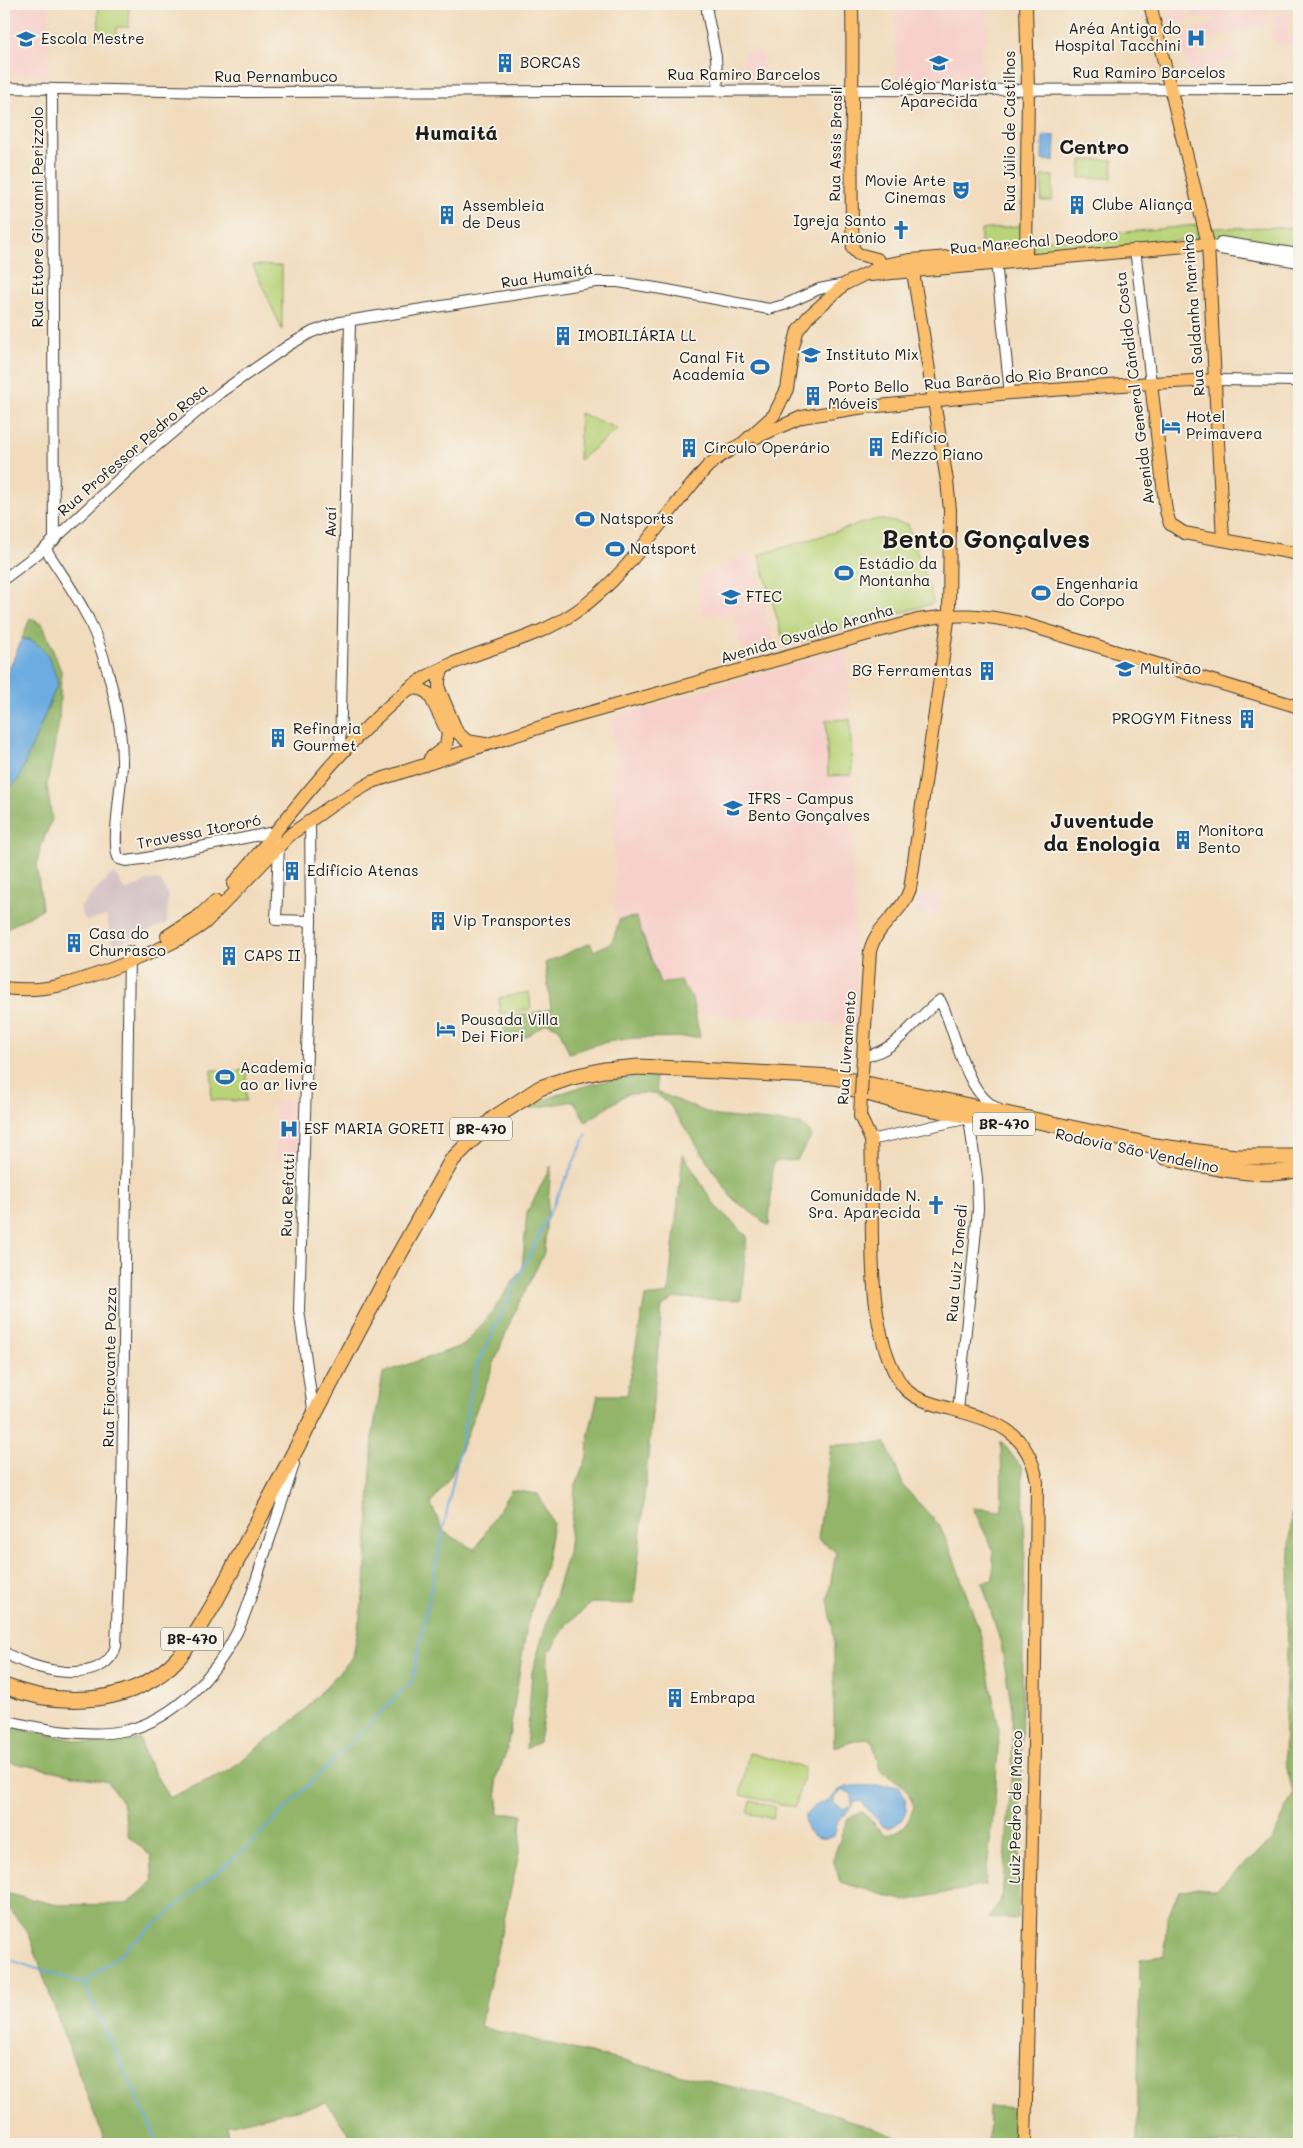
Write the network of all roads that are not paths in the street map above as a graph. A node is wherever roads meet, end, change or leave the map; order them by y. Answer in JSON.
{"nodes":[{"id":1,"x":708,"y":4,"type":"edge"},
{"id":2,"x":852,"y":4,"type":"edge"},
{"id":3,"x":1026,"y":4,"type":"edge"},
{"id":4,"x":1150,"y":4,"type":"edge"},
{"id":5,"x":4,"y":88,"type":"edge"},
{"id":6,"x":1028,"y":88,"type":"junction"},
{"id":7,"x":1168,"y":88,"type":"junction"},
{"id":8,"x":52,"y":89,"type":"junction"},
{"id":9,"x":1299,"y":89,"type":"edge"},
{"id":10,"x":718,"y":90,"type":"junction"},
{"id":11,"x":854,"y":90,"type":"junction"},
{"id":12,"x":549,"y":92,"type":"joint"},
{"id":13,"x":1213,"y":243,"type":"junction"},
{"id":14,"x":1135,"y":249,"type":"junction"},
{"id":15,"x":1299,"y":254,"type":"edge"},
{"id":16,"x":1026,"y":255,"type":"junction"},
{"id":17,"x":996,"y":262,"type":"junction"},
{"id":18,"x":1299,"y":262,"type":"edge"},
{"id":19,"x":912,"y":265,"type":"junction"},
{"id":20,"x":886,"y":269,"type":"junction"},
{"id":21,"x":845,"y":284,"type":"junction"},
{"id":22,"x":350,"y":320,"type":"junction"},
{"id":23,"x":285,"y":348,"type":"joint"},
{"id":24,"x":1216,"y":380,"type":"junction"},
{"id":25,"x":1299,"y":381,"type":"edge"},
{"id":26,"x":1151,"y":383,"type":"junction"},
{"id":27,"x":1010,"y":393,"type":"junction"},
{"id":28,"x":935,"y":399,"type":"junction"},
{"id":29,"x":782,"y":400,"type":"junction"},
{"id":30,"x":794,"y":420,"type":"junction"},
{"id":31,"x":743,"y":443,"type":"junction"},
{"id":32,"x":1223,"y":540,"type":"junction"},
{"id":33,"x":54,"y":541,"type":"junction"},
{"id":34,"x":45,"y":548,"type":"junction"},
{"id":35,"x":1299,"y":554,"type":"edge"},
{"id":36,"x":4,"y":579,"type":"edge"},
{"id":37,"x":949,"y":614,"type":"junction"},
{"id":38,"x":443,"y":668,"type":"junction"},
{"id":39,"x":410,"y":688,"type":"junction"},
{"id":40,"x":1299,"y":707,"type":"edge"},
{"id":41,"x":340,"y":725,"type":"junction"},
{"id":42,"x":355,"y":738,"type":"junction"},
{"id":43,"x":491,"y":744,"type":"junction"},
{"id":44,"x":340,"y":754,"type":"junction"},
{"id":45,"x":418,"y":766,"type":"junction"},
{"id":46,"x":306,"y":797,"type":"junction"},
{"id":47,"x":332,"y":806,"type":"junction"},
{"id":48,"x":310,"y":821,"type":"junction"},
{"id":49,"x":276,"y":840,"type":"junction"},
{"id":50,"x":311,"y":921,"type":"junction"},
{"id":51,"x":129,"y":956,"type":"junction"},
{"id":52,"x":4,"y":981,"type":"edge"},
{"id":53,"x":4,"y":988,"type":"edge"},
{"id":54,"x":863,"y":1057,"type":"junction"},
{"id":55,"x":971,"y":1080,"type":"junction"},
{"id":56,"x":966,"y":1111,"type":"junction"},
{"id":57,"x":1008,"y":1115,"type":"junction"},
{"id":58,"x":870,"y":1140,"type":"junction"},
{"id":59,"x":1299,"y":1157,"type":"edge"},
{"id":60,"x":1299,"y":1169,"type":"edge"},
{"id":61,"x":958,"y":1411,"type":"junction"},
{"id":62,"x":314,"y":1418,"type":"junction"},
{"id":63,"x":300,"y":1444,"type":"junction"},
{"id":64,"x":1035,"y":1470,"type":"joint"},
{"id":65,"x":4,"y":1652,"type":"edge"},
{"id":66,"x":4,"y":1686,"type":"edge"},
{"id":67,"x":4,"y":1720,"type":"edge"},
{"id":68,"x":1025,"y":2144,"type":"edge"}],
"edges":[{"from":1,"to":10,"type":"street"},
{"from":2,"to":11,"type":"main road","name":"Rua Assis Brasil"},
{"from":3,"to":6,"type":"main road","name":"Rua Júlio de Castilhos"},
{"from":4,"to":7,"type":"main road","name":"Rua Saldanha Marinho"},
{"from":5,"to":8,"type":"street","name":"Rua Pernambuco"},
{"from":6,"to":7,"type":"street","name":"Rua Ramiro Barcelos"},
{"from":6,"to":11,"type":"street","name":"Rua Ramiro Barcelos"},
{"from":6,"to":16,"type":"main road","name":"Rua Júlio de Castilhos"},
{"from":7,"to":9,"type":"street","name":"Rua Ramiro Barcelos"},
{"from":7,"to":13,"type":"main road","name":"Rua Saldanha Marinho"},
{"from":8,"to":12,"type":"street","name":"Rua Pernambuco"},
{"from":8,"to":33,"type":"street","name":"Rua Ettore Giovanni Perizzolo"},
{"from":10,"to":11,"type":"street","name":"Rua Ramiro Barcelos"},
{"from":10,"to":12,"type":"street","name":"Rua Ramiro Barcelos"},
{"from":11,"to":20,"type":"main road","name":"Rua Assis Brasil"},
{"from":13,"to":14,"type":"main road","name":"Rua Marechal Deodoro"},
{"from":13,"to":15,"type":"street"},
{"from":13,"to":18,"type":"street"},
{"from":13,"to":24,"type":"main road","name":"Rua Saldanha Marinho"},
{"from":14,"to":16,"type":"main road","name":"Rua Marechal Deodoro"},
{"from":14,"to":26,"type":"street","name":"Avenida General Cândido Costa"},
{"from":16,"to":17,"type":"main road","name":"Rua Marechal Deodoro"},
{"from":16,"to":19,"type":"main road","name":"Rua Marechal Deodoro"},
{"from":17,"to":19,"type":"main road","name":"Rua Marechal Deodoro"},
{"from":17,"to":27,"type":"street"},
{"from":19,"to":20,"type":"main road","name":"Rua Marechal Deodoro"},
{"from":19,"to":28,"type":"main road","name":"Rua Livramento"},
{"from":20,"to":21,"type":"main road","name":"Rua Marechal Deodoro"},
{"from":21,"to":22,"type":"street","name":"Rua Humaitá"},
{"from":21,"to":29,"type":"main road","name":"Rua Marechal Deodoro"},
{"from":22,"to":23,"type":"street","name":"Rua Humaitá"},
{"from":22,"to":41,"type":"street","name":"Avaí"},
{"from":23,"to":33,"type":"street","name":"Rua Professor Pedro Rosa"},
{"from":24,"to":25,"type":"street","name":"Rua Barão do Rio Branco"},
{"from":24,"to":26,"type":"main road","name":"Rua Barão do Rio Branco"},
{"from":24,"to":32,"type":"main road","name":"Rua Saldanha Marinho"},
{"from":26,"to":27,"type":"main road","name":"Rua Barão do Rio Branco"},
{"from":26,"to":32,"type":"main road","name":"Avenida General Cândido Costa"},
{"from":27,"to":28,"type":"main road","name":"Rua Barão do Rio Branco"},
{"from":28,"to":30,"type":"main road","name":"Rua Barão do Rio Branco"},
{"from":28,"to":37,"type":"main road","name":"Rua Livramento"},
{"from":29,"to":30,"type":"main road"},
{"from":29,"to":31,"type":"main road","name":"Rua Marechal Deodoro"},
{"from":30,"to":31,"type":"main road","name":"Rua Barão do Rio Branco"},
{"from":31,"to":38,"type":"main road"},
{"from":32,"to":35,"type":"main road"},
{"from":33,"to":34,"type":"street","name":"Rua Professor Pedro Rosa"},
{"from":34,"to":36,"type":"street","name":"Rua Professor Pedro Rosa"},
{"from":34,"to":49,"type":"street","name":"Travessa Itororó"},
{"from":37,"to":40,"type":"main road","name":"Avenida Osvaldo Aranha"},
{"from":37,"to":43,"type":"main road","name":"Avenida Osvaldo Aranha"},
{"from":37,"to":54,"type":"main road","name":"Rua Livramento"},
{"from":38,"to":39,"type":"main road"},
{"from":38,"to":43,"type":"main road"},
{"from":39,"to":42,"type":"main road"},
{"from":39,"to":45,"type":"main road"},
{"from":41,"to":42,"type":"street"},
{"from":41,"to":44,"type":"street","name":"Avaí"},
{"from":42,"to":44,"type":"main road"},
{"from":43,"to":45,"type":"main road","name":"Avenida Osvaldo Aranha"},
{"from":44,"to":46,"type":"main road"},
{"from":45,"to":47,"type":"main road","name":"Avenida Osvaldo Aranha"},
{"from":46,"to":47,"type":"main road"},
{"from":46,"to":49,"type":"main road"},
{"from":47,"to":48,"type":"main road","name":"Avenida Osvaldo Aranha"},
{"from":48,"to":49,"type":"main road","name":"Avenida Osvaldo Aranha"},
{"from":48,"to":50,"type":"street","name":"Rua Refatti"},
{"from":49,"to":50,"type":"street"},
{"from":49,"to":51,"type":"main road"},
{"from":50,"to":62,"type":"street","name":"Rua Refatti"},
{"from":51,"to":52,"type":"main road"},
{"from":51,"to":53,"type":"main road"},
{"from":51,"to":65,"type":"street","name":"Rua Fioravante Pozza"},
{"from":54,"to":55,"type":"street"},
{"from":54,"to":58,"type":"main road","name":"Rua Livramento","bridge":true},
{"from":55,"to":56,"type":"street"},
{"from":55,"to":57,"type":"street"},
{"from":56,"to":57,"type":"highway","number":"BR-470"},
{"from":56,"to":58,"type":"street"},
{"from":56,"to":60,"type":"highway","name":"Rodovia São Vendelino","number":"BR-470"},
{"from":56,"to":61,"type":"street","name":"Rua Luiz Tomedi"},
{"from":56,"to":62,"type":"highway","name":"Rodovia São Vendelino","number":"BR-470"},
{"from":57,"to":59,"type":"highway","number":"BR-470"},
{"from":58,"to":61,"type":"main road","name":"Rua Livramento"},
{"from":61,"to":64,"type":"main road","name":"Rua Livramento"},
{"from":62,"to":63,"type":"highway","number":"BR-470"},
{"from":63,"to":66,"type":"highway","number":"BR-470"},
{"from":63,"to":67,"type":"street"},
{"from":64,"to":68,"type":"main road","name":"Luiz Pedro de Marco"}]}
